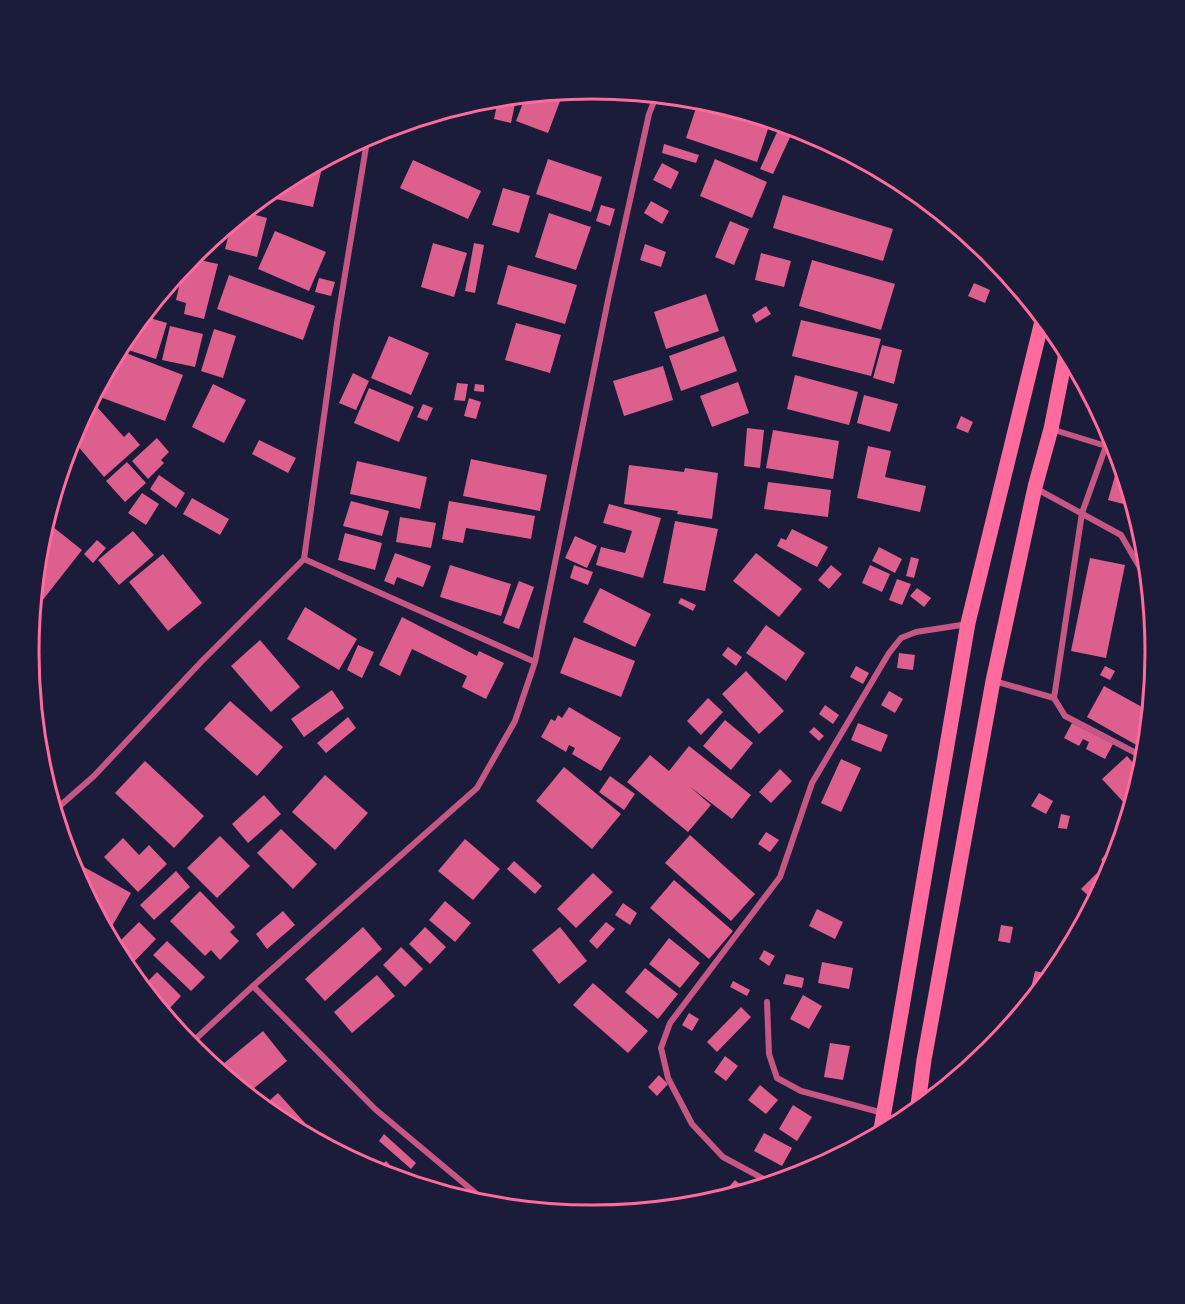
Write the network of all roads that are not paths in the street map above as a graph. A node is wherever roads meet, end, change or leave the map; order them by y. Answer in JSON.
{"nodes":[{"id":1,"x":654,"y":102,"type":"edge"},
{"id":2,"x":366,"y":148,"type":"edge"},
{"id":3,"x":1041,"y":327,"type":"edge"},
{"id":4,"x":1064,"y":362,"type":"edge"},
{"id":5,"x":1051,"y":429,"type":"junction"},
{"id":6,"x":1106,"y":446,"type":"joint"},
{"id":7,"x":1035,"y":487,"type":"junction"},
{"id":8,"x":1082,"y":513,"type":"junction"},
{"id":9,"x":304,"y":559,"type":"junction"},
{"id":10,"x":1138,"y":565,"type":"edge"},
{"id":11,"x":968,"y":624,"type":"junction"},
{"id":12,"x":535,"y":662,"type":"junction"},
{"id":13,"x":993,"y":681,"type":"junction"},
{"id":14,"x":1054,"y":698,"type":"junction"},
{"id":15,"x":1136,"y":754,"type":"edge"},
{"id":16,"x":61,"y":805,"type":"edge"},
{"id":17,"x":253,"y":986,"type":"junction"},
{"id":18,"x":767,"y":1002,"type":"dead end"},
{"id":19,"x":196,"y":1038,"type":"edge"},
{"id":20,"x":919,"y":1098,"type":"edge"},
{"id":21,"x":884,"y":1113,"type":"junction"},
{"id":22,"x":882,"y":1123,"type":"edge"},
{"id":23,"x":763,"y":1178,"type":"edge"},
{"id":24,"x":475,"y":1193,"type":"edge"}],
"edges":[{"from":1,"to":12,"type":"street"},
{"from":2,"to":9,"type":"street"},
{"from":3,"to":11,"type":"main road"},
{"from":4,"to":5,"type":"main road"},
{"from":5,"to":6,"type":"street"},
{"from":5,"to":7,"type":"main road"},
{"from":6,"to":8,"type":"street"},
{"from":7,"to":8,"type":"street"},
{"from":7,"to":13,"type":"main road"},
{"from":8,"to":10,"type":"street"},
{"from":8,"to":14,"type":"street"},
{"from":9,"to":12,"type":"street"},
{"from":9,"to":16,"type":"street"},
{"from":11,"to":21,"type":"main road"},
{"from":11,"to":23,"type":"street"},
{"from":12,"to":17,"type":"street"},
{"from":13,"to":14,"type":"street"},
{"from":13,"to":20,"type":"main road"},
{"from":14,"to":15,"type":"street"},
{"from":17,"to":19,"type":"street"},
{"from":17,"to":24,"type":"street"},
{"from":18,"to":21,"type":"street"},
{"from":21,"to":22,"type":"main road"}]}
